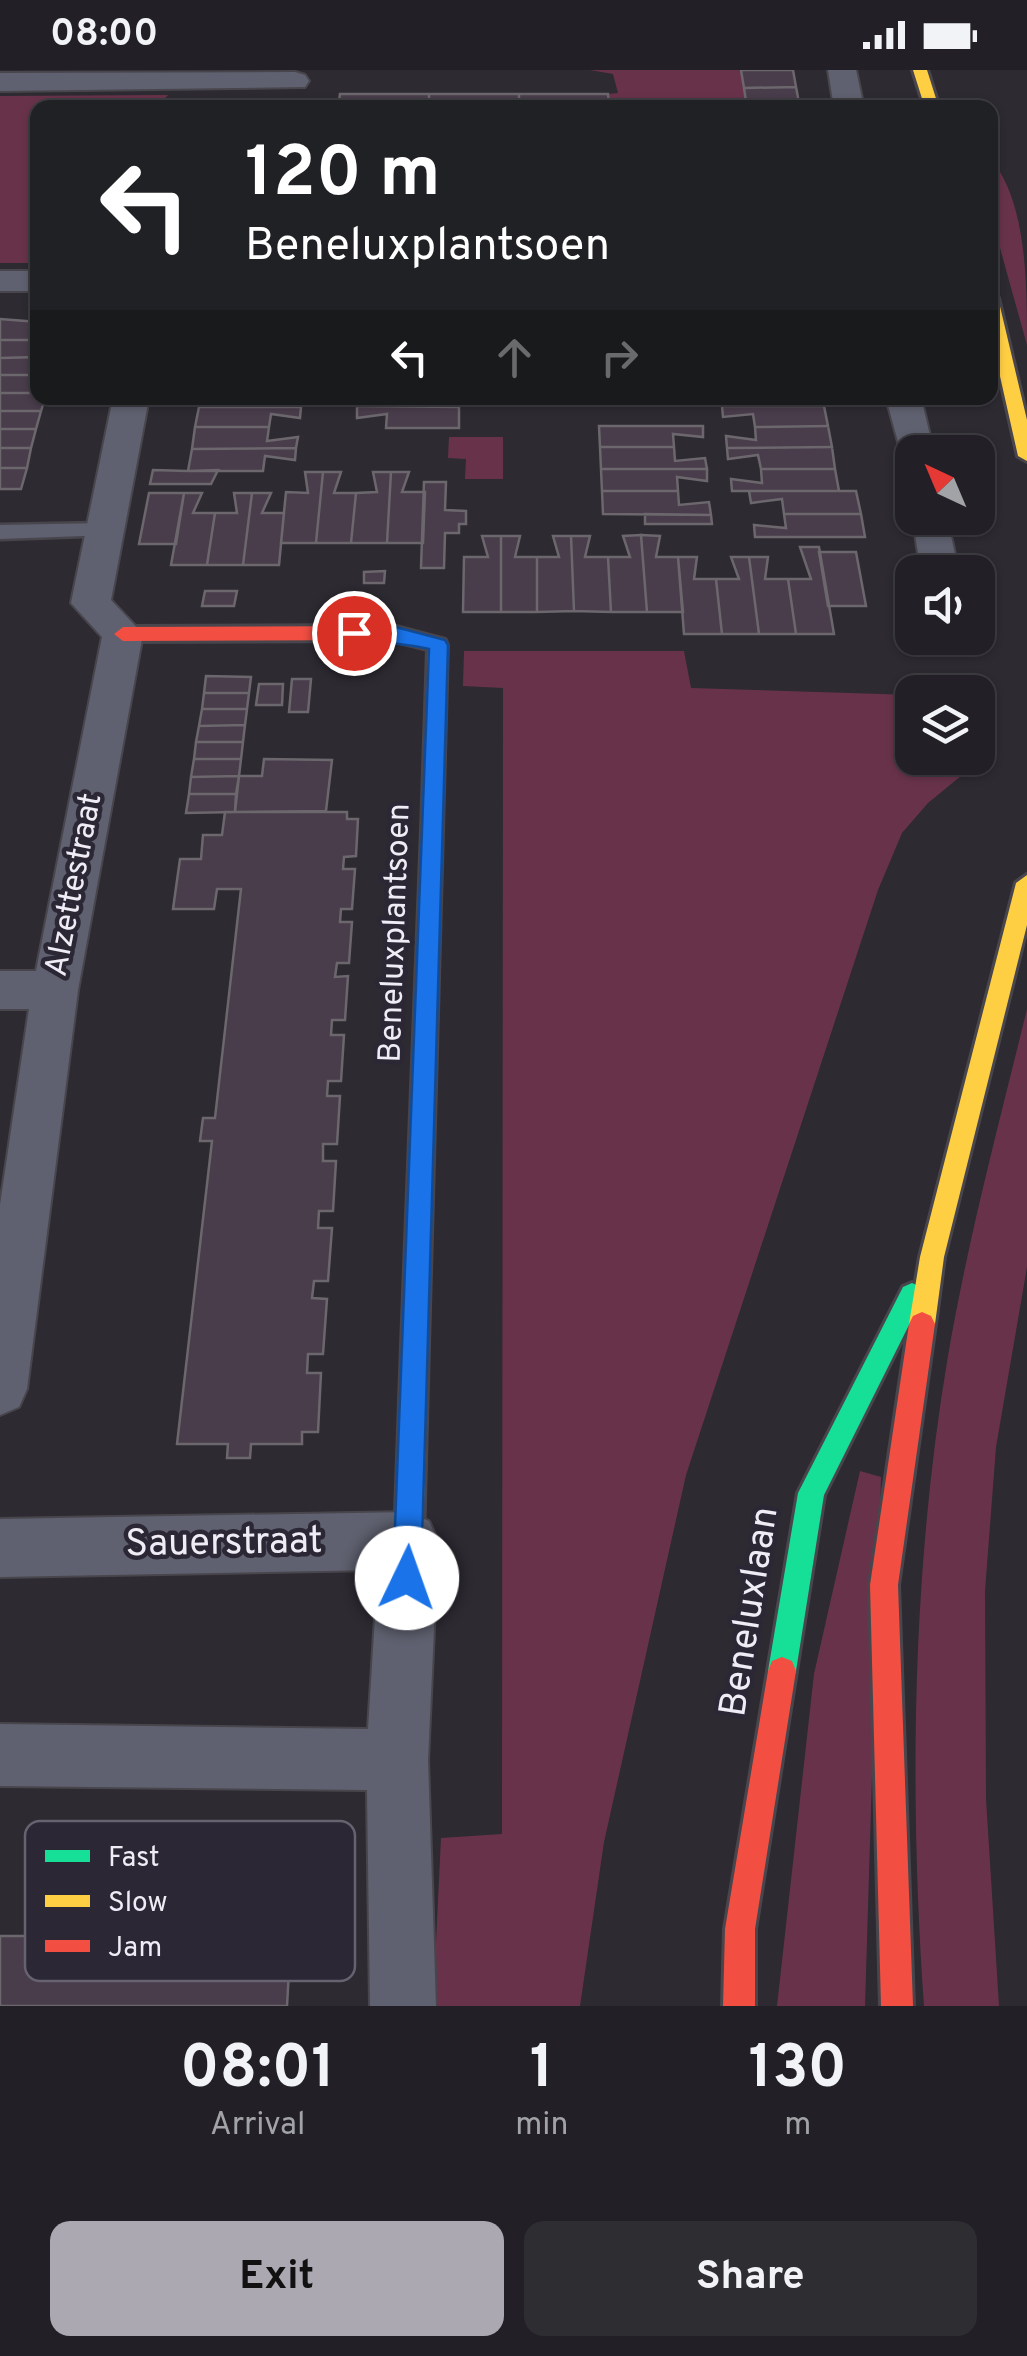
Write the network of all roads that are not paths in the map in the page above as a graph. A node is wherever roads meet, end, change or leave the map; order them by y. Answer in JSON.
{"nodes":[{"id":1,"x":842,"y":70,"type":"edge"},
{"id":2,"x":920,"y":70,"type":"edge"},
{"id":3,"x":0,"y":82,"type":"edge"},
{"id":4,"x":294,"y":86,"type":"edge"},
{"id":5,"x":848,"y":100,"type":"edge"},
{"id":6,"x":929,"y":100,"type":"edge"},
{"id":7,"x":0,"y":281,"type":"edge"},
{"id":8,"x":30,"y":282,"type":"edge"},
{"id":9,"x":998,"y":332,"type":"edge"},
{"id":10,"x":130,"y":405,"type":"edge"},
{"id":11,"x":906,"y":405,"type":"edge"},
{"id":12,"x":912,"y":435,"type":"edge"},
{"id":13,"x":1027,"y":456,"type":"edge"},
{"id":14,"x":104,"y":530,"type":"junction"},
{"id":15,"x":0,"y":532,"type":"edge"},
{"id":16,"x":122,"y":634,"type":"junction"},
{"id":17,"x":1027,"y":883,"type":"edge"},
{"id":18,"x":0,"y":990,"type":"edge"},
{"id":19,"x":55,"y":990,"type":"junction"},
{"id":20,"x":11,"y":1238,"type":"edge"},
{"id":21,"x":932,"y":1257,"type":"junction"},
{"id":22,"x":0,"y":1389,"type":"edge"},
{"id":23,"x":409,"y":1541,"type":"junction"},
{"id":24,"x":0,"y":1548,"type":"edge"},
{"id":25,"x":0,"y":1755,"type":"edge"},
{"id":26,"x":398,"y":1760,"type":"junction"},
{"id":27,"x":403,"y":2006,"type":"edge"},
{"id":28,"x":739,"y":2006,"type":"edge"},
{"id":29,"x":897,"y":2006,"type":"edge"}],
"edges":[{"from":1,"to":5,"type":"street"},
{"from":2,"to":6,"type":"main road"},
{"from":3,"to":4,"type":"street"},
{"from":7,"to":8,"type":"street"},
{"from":9,"to":13,"type":"main road"},
{"from":10,"to":14,"type":"street"},
{"from":11,"to":12,"type":"street"},
{"from":14,"to":15,"type":"lane"},
{"from":14,"to":16,"type":"street"},
{"from":16,"to":19,"type":"street","name":"Alzettestraat"},
{"from":16,"to":23,"type":"main road","name":"Beneluxplantsoen"},
{"from":17,"to":21,"type":"main road","name":"Beneluxlaan"},
{"from":18,"to":19,"type":"street"},
{"from":19,"to":20,"type":"street","name":"Alzettestraat"},
{"from":20,"to":22,"type":"street","name":"Alzettestraat"},
{"from":21,"to":28,"type":"main road","name":"Beneluxlaan"},
{"from":21,"to":29,"type":"main road","name":"Beneluxlaan"},
{"from":23,"to":24,"type":"street","name":"Sauerstraat"},
{"from":23,"to":26,"type":"street"},
{"from":25,"to":26,"type":"street"},
{"from":26,"to":27,"type":"street"}]}
